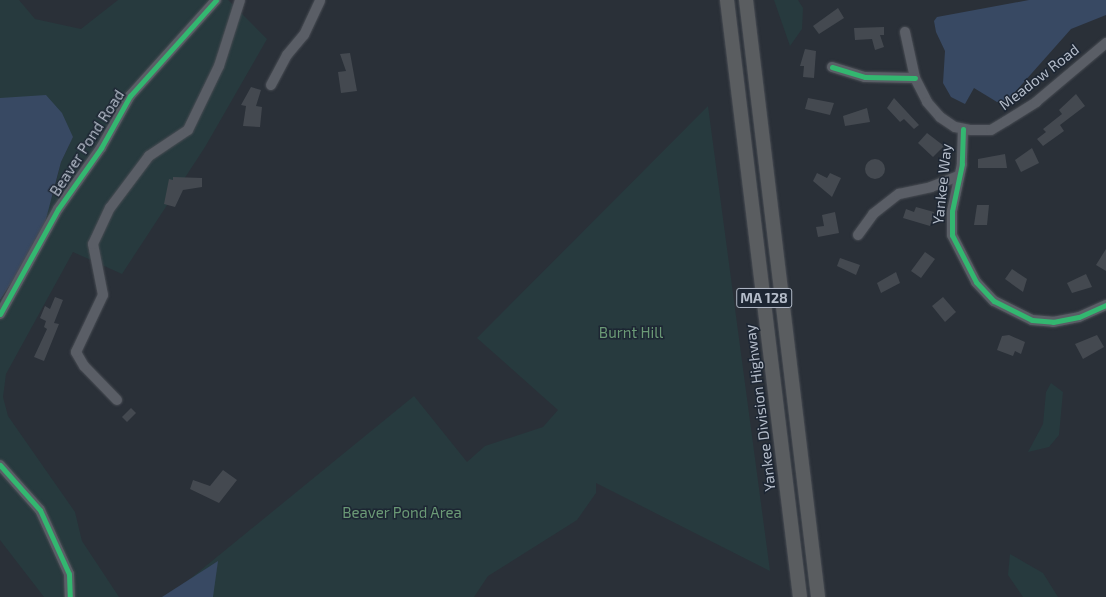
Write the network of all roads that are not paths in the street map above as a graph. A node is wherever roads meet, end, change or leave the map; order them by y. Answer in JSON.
{"nodes":[{"id":1,"x":216,"y":0,"type":"edge"},
{"id":2,"x":240,"y":0,"type":"edge"},
{"id":3,"x":320,"y":0,"type":"edge"},
{"id":4,"x":727,"y":0,"type":"edge"},
{"id":5,"x":746,"y":0,"type":"edge"},
{"id":6,"x":905,"y":32,"type":"dead end"},
{"id":7,"x":1106,"y":43,"type":"edge"},
{"id":8,"x":832,"y":66,"type":"dead end"},
{"id":9,"x":916,"y":78,"type":"junction"},
{"id":10,"x":271,"y":85,"type":"dead end"},
{"id":11,"x":963,"y":128,"type":"junction"},
{"id":12,"x":958,"y":176,"type":"junction"},
{"id":13,"x":858,"y":235,"type":"dead end"},
{"id":14,"x":1106,"y":305,"type":"edge"},
{"id":15,"x":0,"y":314,"type":"edge"},
{"id":16,"x":117,"y":400,"type":"dead end"},
{"id":17,"x":0,"y":465,"type":"edge"},
{"id":18,"x":70,"y":597,"type":"edge"},
{"id":19,"x":800,"y":597,"type":"edge"},
{"id":20,"x":818,"y":597,"type":"edge"}],
"edges":[{"from":1,"to":15,"type":"street","name":"Beaver Pond Road"},
{"from":2,"to":16,"type":"street"},
{"from":3,"to":10,"type":"street"},
{"from":4,"to":19,"type":"highway","name":"Yankee Division Highway","number":"MA 128"},
{"from":5,"to":20,"type":"highway","number":"MA 128"},
{"from":6,"to":9,"type":"street","name":"Meadow Road"},
{"from":7,"to":11,"type":"street","name":"Meadow Road"},
{"from":8,"to":9,"type":"street"},
{"from":9,"to":11,"type":"street","name":"Meadow Road"},
{"from":11,"to":12,"type":"street","name":"Yankee Way"},
{"from":12,"to":13,"type":"street"},
{"from":12,"to":14,"type":"street","name":"Yankee Way"},
{"from":17,"to":18,"type":"street"}]}
